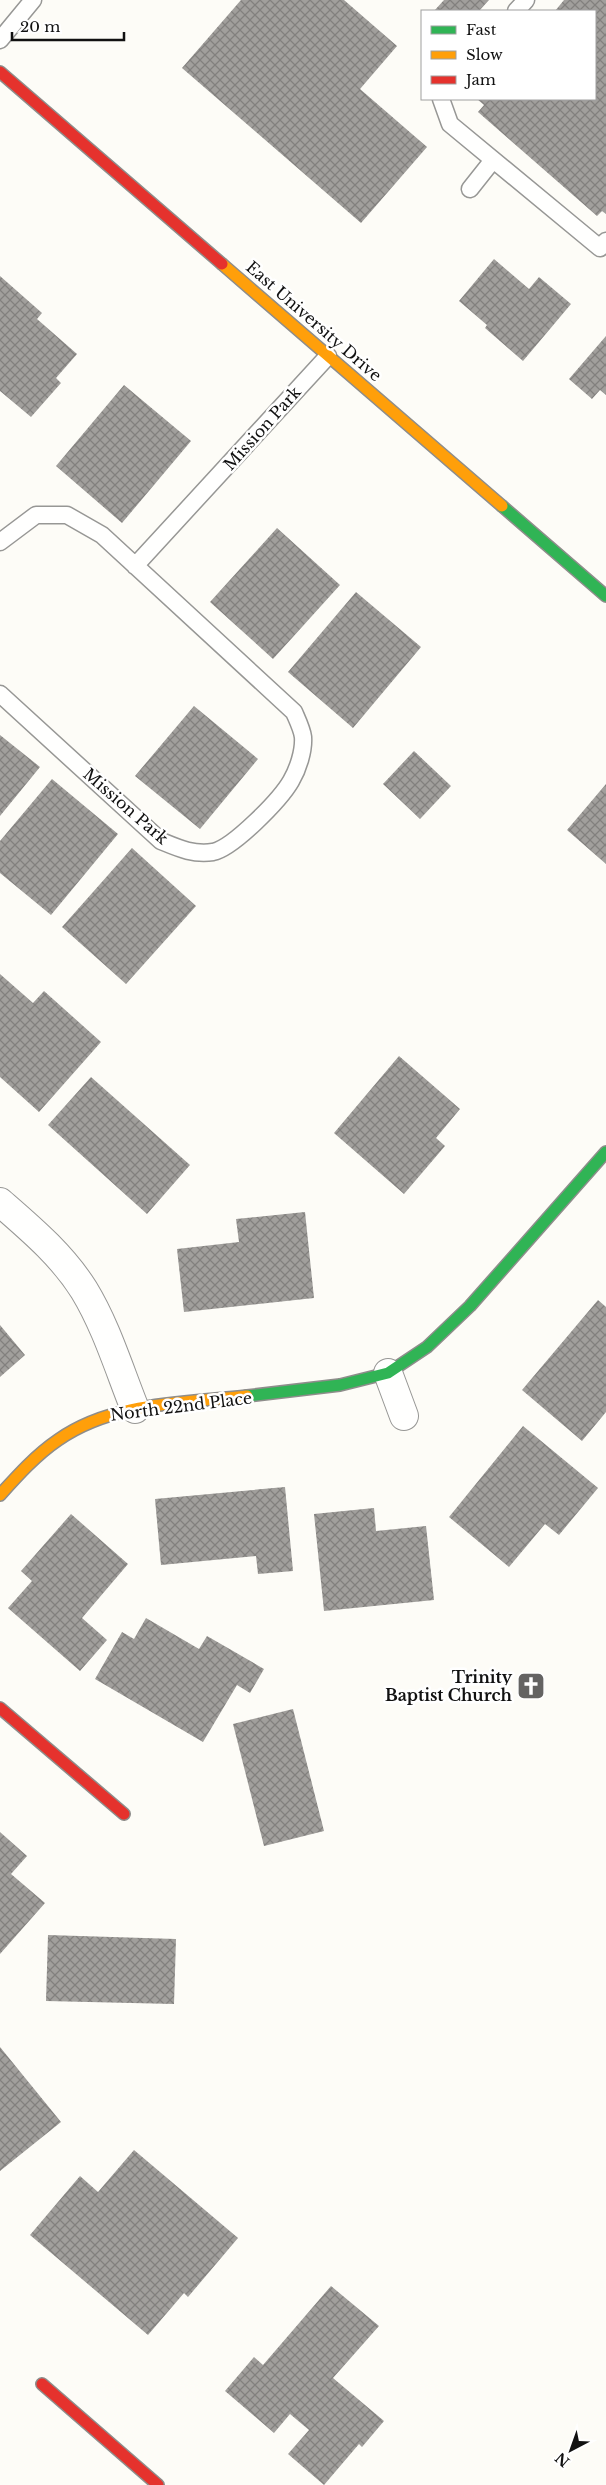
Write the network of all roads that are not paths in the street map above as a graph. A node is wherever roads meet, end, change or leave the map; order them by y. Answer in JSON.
{"nodes":[{"id":1,"x":33,"y":0,"type":"edge"},
{"id":2,"x":526,"y":0,"type":"edge"},
{"id":3,"x":517,"y":10,"type":"edge"},
{"id":4,"x":0,"y":40,"type":"edge"},
{"id":5,"x":0,"y":72,"type":"edge"},
{"id":6,"x":441,"y":100,"type":"edge"},
{"id":7,"x":493,"y":160,"type":"junction"},
{"id":8,"x":470,"y":189,"type":"dead end"},
{"id":9,"x":606,"y":241,"type":"edge"},
{"id":10,"x":328,"y":356,"type":"junction"},
{"id":11,"x":0,"y":542,"type":"edge"},
{"id":12,"x":135,"y":566,"type":"junction"},
{"id":13,"x":606,"y":596,"type":"edge"},
{"id":14,"x":0,"y":694,"type":"edge"},
{"id":15,"x":606,"y":1152,"type":"edge"},
{"id":16,"x":0,"y":1202,"type":"edge"},
{"id":17,"x":388,"y":1372,"type":"junction"},
{"id":18,"x":135,"y":1408,"type":"junction"},
{"id":19,"x":404,"y":1416,"type":"dead end"},
{"id":20,"x":0,"y":1495,"type":"edge"},
{"id":21,"x":0,"y":1708,"type":"edge"},
{"id":22,"x":124,"y":1814,"type":"dead end"},
{"id":23,"x":42,"y":2384,"type":"dead end"},
{"id":24,"x":158,"y":2485,"type":"edge"}],
"edges":[{"from":1,"to":4,"type":"lane"},
{"from":2,"to":3,"type":"lane"},
{"from":5,"to":10,"type":"street","name":"East University Drive"},
{"from":6,"to":7,"type":"lane"},
{"from":7,"to":8,"type":"lane"},
{"from":7,"to":9,"type":"lane"},
{"from":10,"to":12,"type":"lane","name":"Mission Park"},
{"from":10,"to":13,"type":"street","name":"East University Drive"},
{"from":11,"to":12,"type":"lane","name":"Mission Park"},
{"from":12,"to":14,"type":"lane","name":"Mission Park"},
{"from":15,"to":17,"type":"street","name":"North 22nd Place"},
{"from":16,"to":18,"type":"street"},
{"from":17,"to":18,"type":"street","name":"North 22nd Place"},
{"from":17,"to":19,"type":"street"},
{"from":18,"to":20,"type":"street","name":"North 22nd Place"},
{"from":21,"to":22,"type":"street"},
{"from":23,"to":24,"type":"street"}]}
